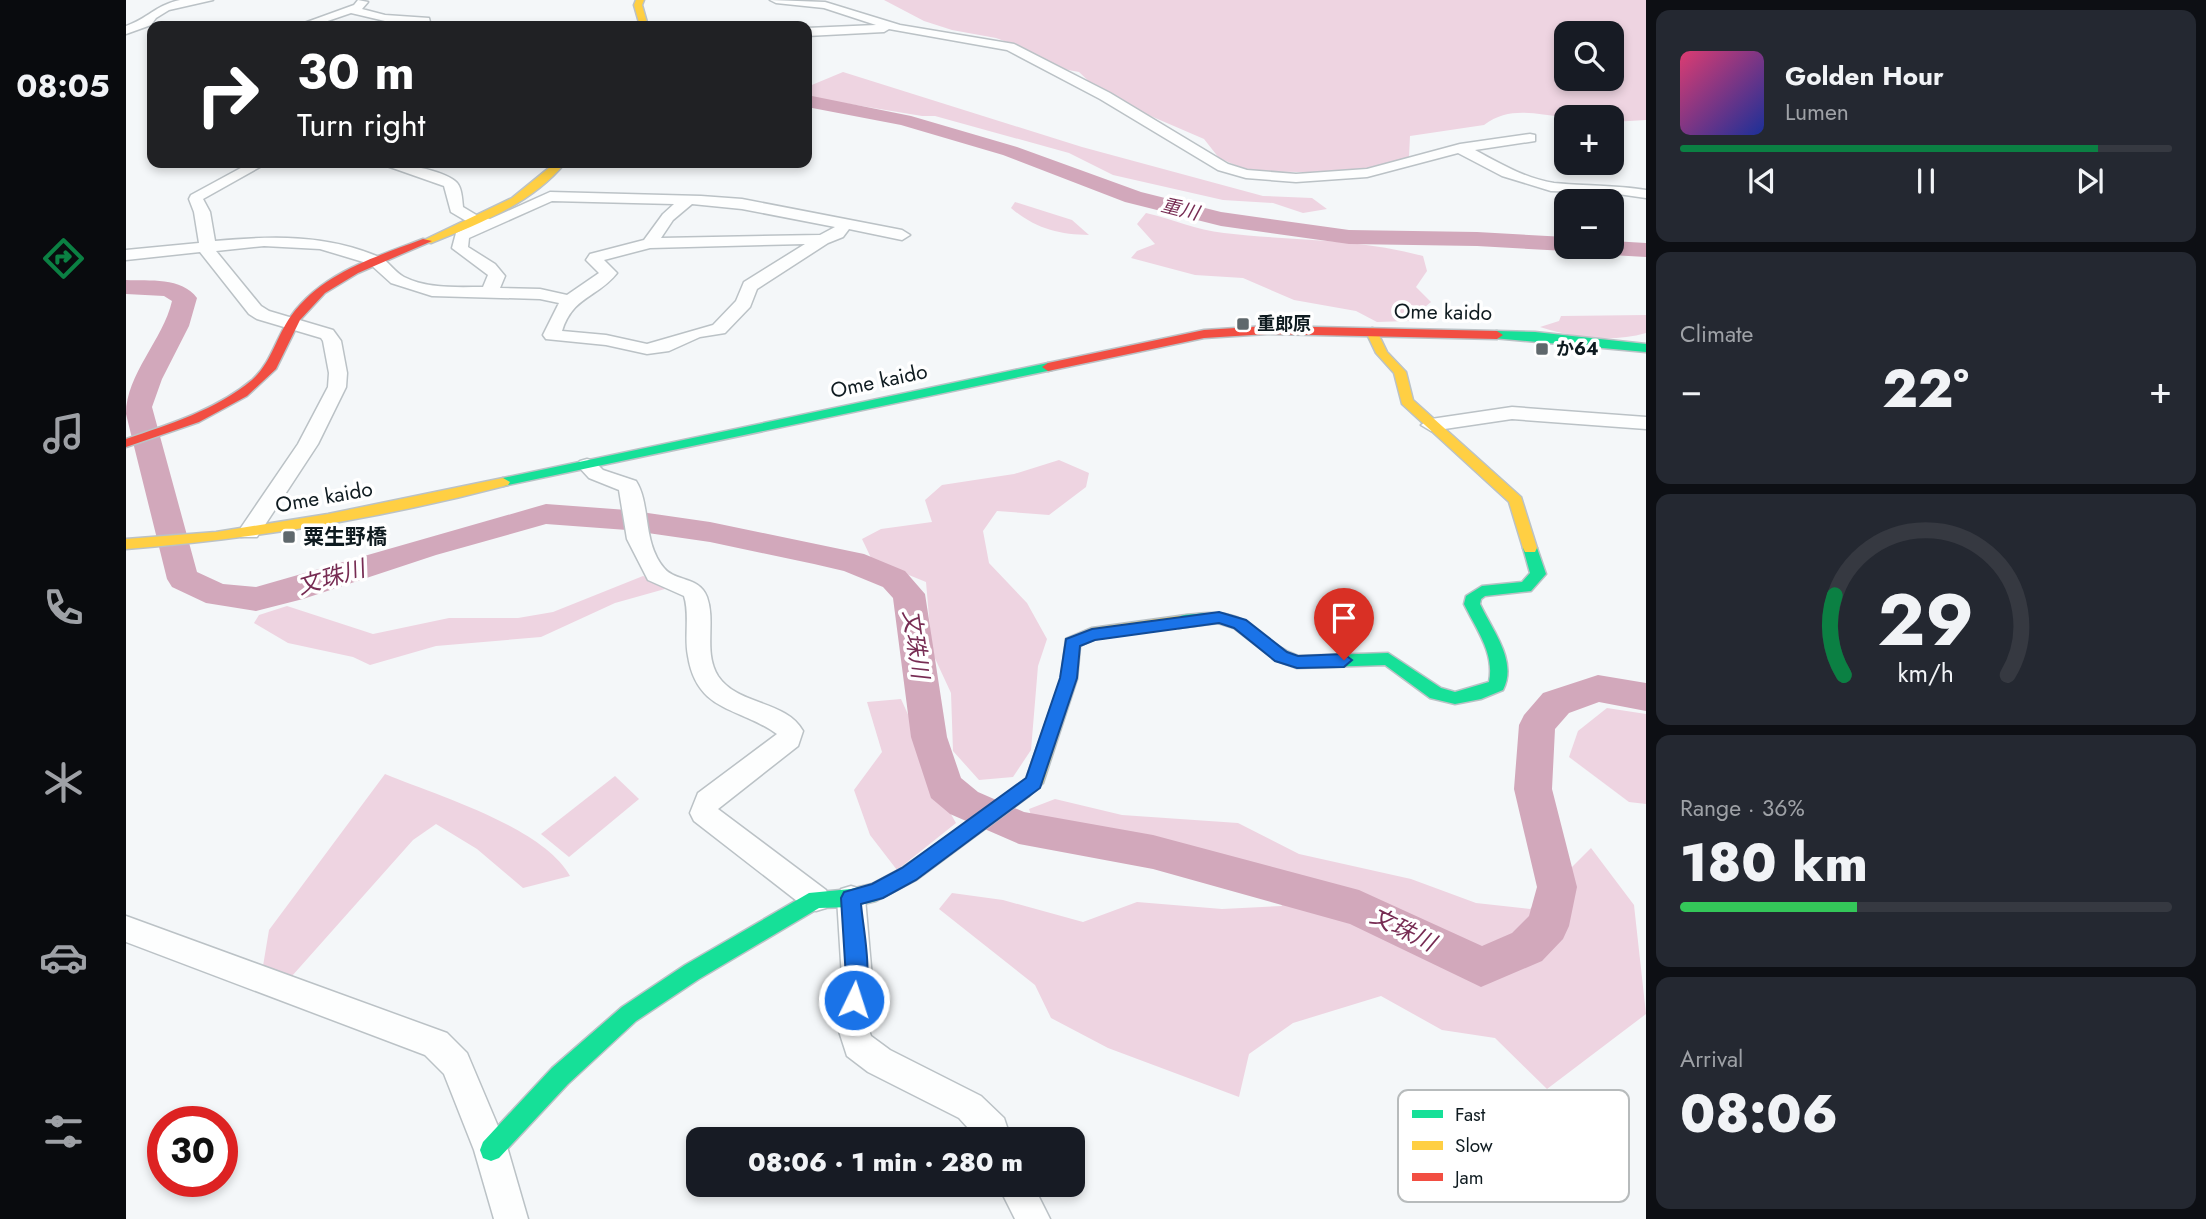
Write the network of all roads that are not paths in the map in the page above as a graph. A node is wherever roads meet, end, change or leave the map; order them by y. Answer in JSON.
{"nodes":[{"id":1,"x":207,"y":0,"type":"edge"},
{"id":2,"x":363,"y":0,"type":"edge"},
{"id":3,"x":640,"y":0,"type":"edge"},
{"id":4,"x":776,"y":0,"type":"edge"},
{"id":5,"x":353,"y":10,"type":"junction"},
{"id":6,"x":148,"y":21,"type":"edge"},
{"id":7,"x":318,"y":21,"type":"edge"},
{"id":8,"x":425,"y":21,"type":"edge"},
{"id":9,"x":642,"y":21,"type":"edge"},
{"id":10,"x":147,"y":23,"type":"edge"},
{"id":11,"x":892,"y":26,"type":"junction"},
{"id":12,"x":126,"y":30,"type":"edge"},
{"id":13,"x":812,"y":32,"type":"edge"},
{"id":14,"x":1530,"y":138,"type":"dead end"},
{"id":15,"x":1460,"y":148,"type":"junction"},
{"id":16,"x":250,"y":168,"type":"edge"},
{"id":17,"x":406,"y":168,"type":"edge"},
{"id":18,"x":556,"y":168,"type":"edge"},
{"id":19,"x":1646,"y":194,"type":"edge"},
{"id":20,"x":688,"y":200,"type":"junction"},
{"id":21,"x":480,"y":222,"type":"junction"},
{"id":22,"x":845,"y":225,"type":"junction"},
{"id":23,"x":902,"y":235,"type":"dead end"},
{"id":24,"x":822,"y":240,"type":"junction"},
{"id":25,"x":650,"y":243,"type":"junction"},
{"id":26,"x":205,"y":248,"type":"junction"},
{"id":27,"x":126,"y":255,"type":"edge"},
{"id":28,"x":376,"y":261,"type":"junction"},
{"id":29,"x":489,"y":293,"type":"junction"},
{"id":30,"x":568,"y":300,"type":"junction"},
{"id":31,"x":292,"y":323,"type":"junction"},
{"id":32,"x":1372,"y":332,"type":"junction"},
{"id":33,"x":1646,"y":348,"type":"edge"},
{"id":34,"x":1646,"y":423,"type":"edge"},
{"id":35,"x":1431,"y":425,"type":"junction"},
{"id":36,"x":126,"y":443,"type":"edge"},
{"id":37,"x":587,"y":465,"type":"junction"},
{"id":38,"x":249,"y":532,"type":"junction"},
{"id":39,"x":130,"y":543,"type":"edge"},
{"id":40,"x":850,"y":898,"type":"junction"},
{"id":41,"x":816,"y":899,"type":"junction"},
{"id":42,"x":126,"y":929,"type":"edge"},
{"id":43,"x":989,"y":1127,"type":"edge"},
{"id":44,"x":491,"y":1150,"type":"junction"},
{"id":45,"x":1021,"y":1197,"type":"edge"},
{"id":46,"x":511,"y":1219,"type":"edge"},
{"id":47,"x":1033,"y":1219,"type":"edge"}],
"edges":[{"from":1,"to":6,"type":"street"},
{"from":2,"to":5,"type":"street"},
{"from":3,"to":9,"type":"main road"},
{"from":4,"to":11,"type":"street"},
{"from":5,"to":7,"type":"street"},
{"from":5,"to":8,"type":"street"},
{"from":10,"to":12,"type":"street"},
{"from":11,"to":13,"type":"street"},
{"from":11,"to":15,"type":"street"},
{"from":14,"to":15,"type":"street"},
{"from":15,"to":19,"type":"street"},
{"from":16,"to":26,"type":"street"},
{"from":17,"to":21,"type":"street"},
{"from":18,"to":21,"type":"main road"},
{"from":20,"to":21,"type":"street"},
{"from":20,"to":22,"type":"street"},
{"from":20,"to":25,"type":"street"},
{"from":21,"to":28,"type":"main road"},
{"from":21,"to":29,"type":"street"},
{"from":22,"to":23,"type":"street"},
{"from":22,"to":24,"type":"street"},
{"from":24,"to":25,"type":"street"},
{"from":24,"to":30,"type":"street"},
{"from":25,"to":30,"type":"street"},
{"from":26,"to":27,"type":"street"},
{"from":26,"to":28,"type":"street"},
{"from":26,"to":31,"type":"street"},
{"from":28,"to":29,"type":"street"},
{"from":28,"to":31,"type":"main road"},
{"from":29,"to":30,"type":"street"},
{"from":31,"to":36,"type":"main road"},
{"from":31,"to":38,"type":"street"},
{"from":32,"to":33,"type":"main road","name":"Ome kaido"},
{"from":32,"to":35,"type":"main road"},
{"from":32,"to":37,"type":"main road","name":"Ome kaido"},
{"from":34,"to":35,"type":"street"},
{"from":35,"to":40,"type":"main road"},
{"from":37,"to":38,"type":"main road","name":"Ome kaido"},
{"from":37,"to":41,"type":"street"},
{"from":38,"to":39,"type":"main road","name":"Ome kaido"},
{"from":40,"to":41,"type":"main road"},
{"from":40,"to":43,"type":"street"},
{"from":41,"to":44,"type":"main road"},
{"from":42,"to":44,"type":"street"},
{"from":44,"to":46,"type":"street"},
{"from":45,"to":47,"type":"street"}]}
